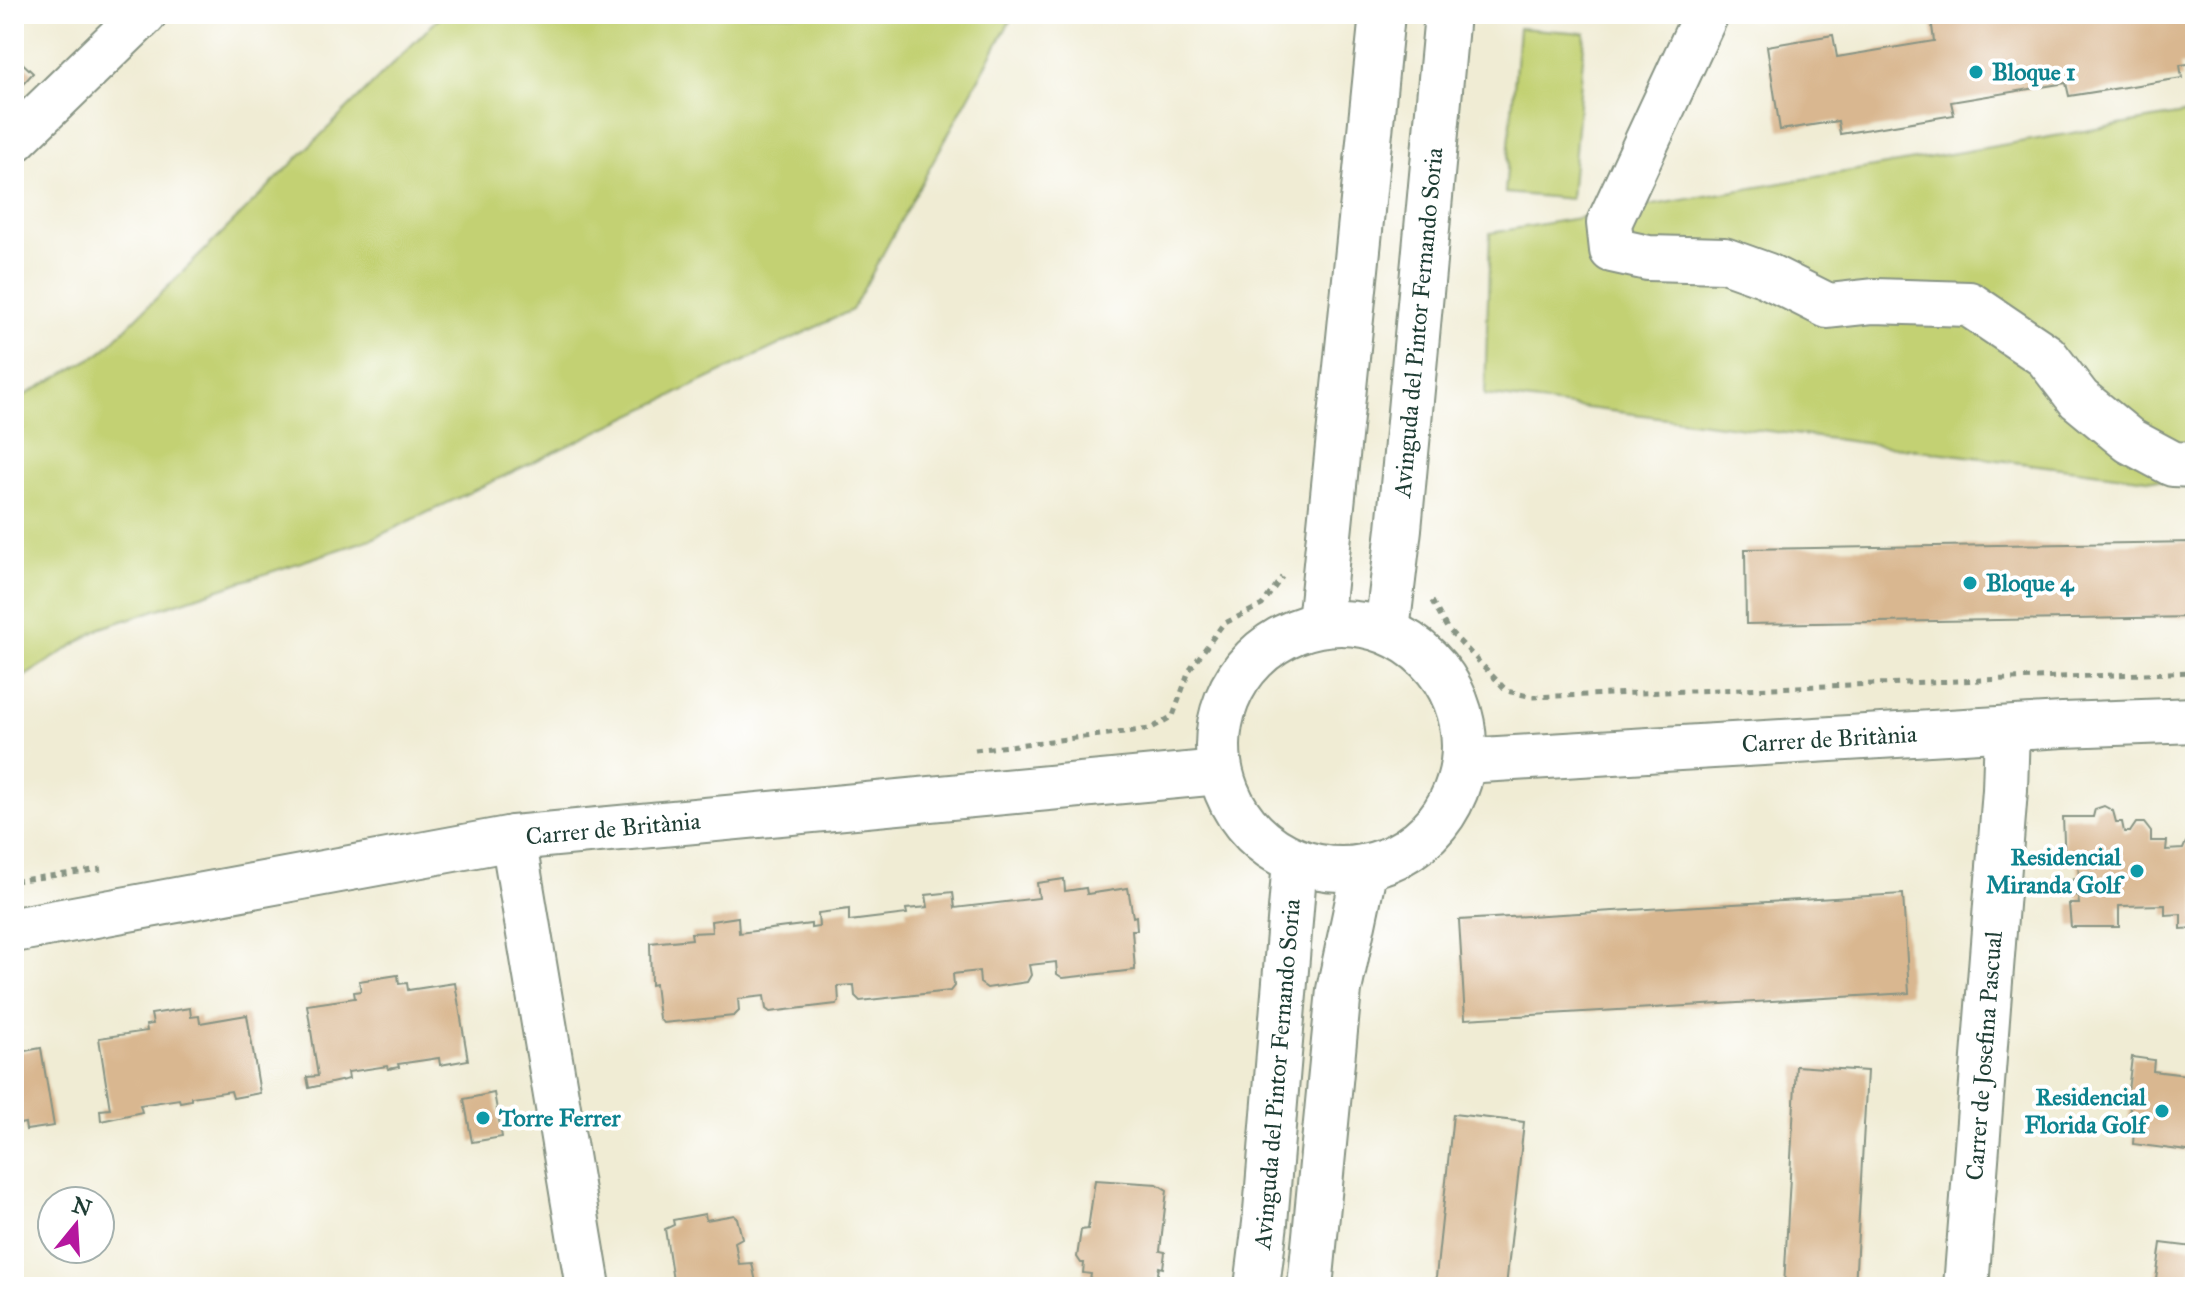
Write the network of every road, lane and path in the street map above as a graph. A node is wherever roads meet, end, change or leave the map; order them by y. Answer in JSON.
{"nodes":[{"id":1,"x":144,"y":14,"type":"edge"},
{"id":2,"x":1382,"y":14,"type":"edge"},
{"id":3,"x":1447,"y":14,"type":"edge"},
{"id":4,"x":1706,"y":14,"type":"edge"},
{"id":5,"x":14,"y":140,"type":"edge"},
{"id":6,"x":2195,"y":465,"type":"edge"},
{"id":7,"x":1286,"y":572,"type":"dead end"},
{"id":8,"x":1428,"y":593,"type":"dead end"},
{"id":9,"x":1320,"y":623,"type":"junction"},
{"id":10,"x":1387,"y":631,"type":"junction"},
{"id":11,"x":2195,"y":672,"type":"edge"},
{"id":12,"x":2195,"y":720,"type":"edge"},
{"id":13,"x":2007,"y":729,"type":"junction"},
{"id":14,"x":963,"y":751,"type":"dead end"},
{"id":15,"x":1464,"y":761,"type":"junction"},
{"id":16,"x":1219,"y":772,"type":"junction"},
{"id":17,"x":513,"y":838,"type":"junction"},
{"id":18,"x":1295,"y":861,"type":"junction"},
{"id":19,"x":1365,"y":867,"type":"junction"},
{"id":20,"x":107,"y":868,"type":"dead end"},
{"id":21,"x":14,"y":881,"type":"edge"},
{"id":22,"x":14,"y":930,"type":"edge"},
{"id":23,"x":588,"y":1287,"type":"edge"},
{"id":24,"x":1257,"y":1287,"type":"edge"},
{"id":25,"x":1310,"y":1287,"type":"edge"},
{"id":26,"x":1966,"y":1287,"type":"edge"}],
"edges":[{"from":1,"to":5,"type":"street"},
{"from":2,"to":9,"type":"street"},
{"from":3,"to":10,"type":"street","name":"Avinguda del Pintor Fernando Soria"},
{"from":4,"to":6,"type":"street"},
{"from":7,"to":14,"type":"path"},
{"from":8,"to":11,"type":"path"},
{"from":9,"to":10,"type":"street"},
{"from":9,"to":16,"type":"street"},
{"from":10,"to":15,"type":"street"},
{"from":12,"to":13,"type":"street","name":"Carrer de Britània"},
{"from":13,"to":15,"type":"street","name":"Carrer de Britània"},
{"from":13,"to":26,"type":"street","name":"Carrer de Josefina Pascual"},
{"from":15,"to":19,"type":"street"},
{"from":16,"to":17,"type":"street","name":"Carrer de Britània"},
{"from":16,"to":18,"type":"street"},
{"from":17,"to":22,"type":"street","name":"Carrer de Britània"},
{"from":17,"to":23,"type":"street"},
{"from":18,"to":19,"type":"street"},
{"from":18,"to":24,"type":"street","name":"Avinguda del Pintor Fernando Soria"},
{"from":19,"to":25,"type":"street"},
{"from":20,"to":21,"type":"path"}]}
